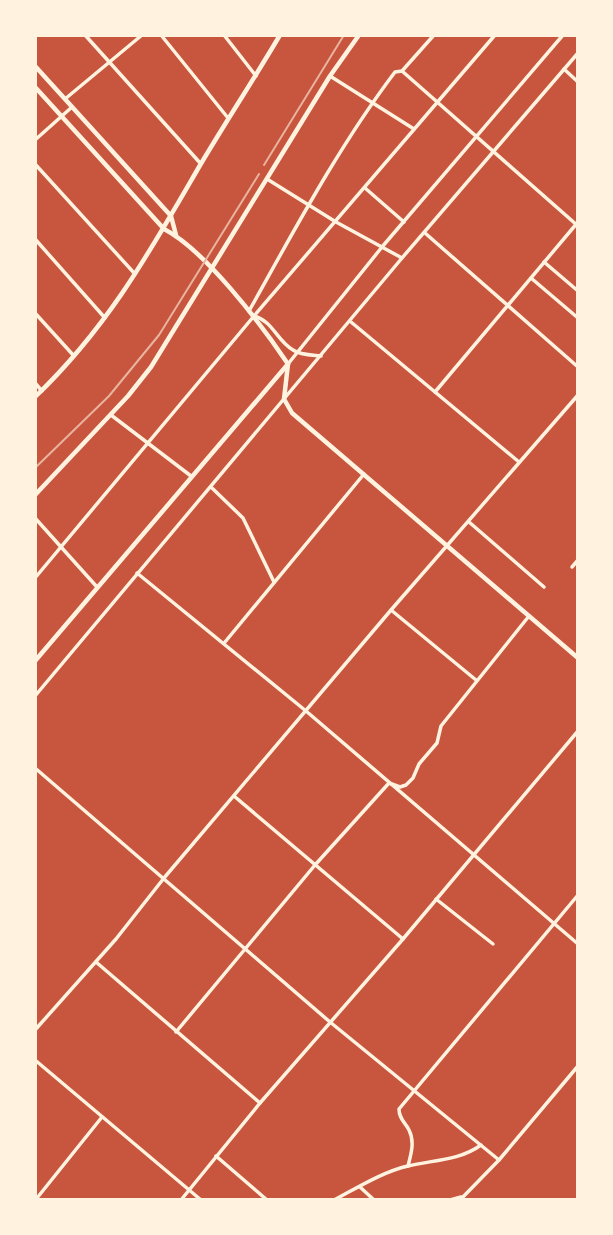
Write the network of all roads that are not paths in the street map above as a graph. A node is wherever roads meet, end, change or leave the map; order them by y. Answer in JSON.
{"nodes":[{"id":1,"x":85,"y":35,"type":"edge"},
{"id":2,"x":142,"y":35,"type":"edge"},
{"id":3,"x":161,"y":35,"type":"edge"},
{"id":4,"x":224,"y":35,"type":"edge"},
{"id":5,"x":281,"y":35,"type":"edge"},
{"id":6,"x":359,"y":35,"type":"edge"},
{"id":7,"x":434,"y":35,"type":"edge"},
{"id":8,"x":495,"y":35,"type":"edge"},
{"id":9,"x":563,"y":35,"type":"edge"},
{"id":10,"x":578,"y":53,"type":"edge"},
{"id":11,"x":109,"y":62,"type":"junction"},
{"id":12,"x":35,"y":66,"type":"edge"},
{"id":13,"x":564,"y":69,"type":"junction"},
{"id":14,"x":402,"y":71,"type":"junction"},
{"id":15,"x":256,"y":76,"type":"junction"},
{"id":16,"x":330,"y":76,"type":"junction"},
{"id":17,"x":578,"y":82,"type":"edge"},
{"id":18,"x":35,"y":87,"type":"edge"},
{"id":19,"x":65,"y":99,"type":"junction"},
{"id":20,"x":372,"y":102,"type":"junction"},
{"id":21,"x":436,"y":103,"type":"junction"},
{"id":22,"x":72,"y":107,"type":"junction"},
{"id":23,"x":61,"y":116,"type":"junction"},
{"id":24,"x":229,"y":119,"type":"junction"},
{"id":25,"x":414,"y":129,"type":"junction"},
{"id":26,"x":476,"y":138,"type":"junction"},
{"id":27,"x":35,"y":140,"type":"edge"},
{"id":28,"x":492,"y":153,"type":"junction"},
{"id":29,"x":35,"y":164,"type":"edge"},
{"id":30,"x":201,"y":164,"type":"junction"},
{"id":31,"x":267,"y":179,"type":"junction"},
{"id":32,"x":365,"y":188,"type":"junction"},
{"id":33,"x":308,"y":205,"type":"junction"},
{"id":34,"x":171,"y":216,"type":"junction"},
{"id":35,"x":336,"y":222,"type":"junction"},
{"id":36,"x":404,"y":222,"type":"junction"},
{"id":37,"x":577,"y":224,"type":"edge"},
{"id":38,"x":164,"y":229,"type":"junction"},
{"id":39,"x":425,"y":233,"type":"junction"},
{"id":40,"x":176,"y":236,"type":"junction"},
{"id":41,"x":35,"y":239,"type":"edge"},
{"id":42,"x":382,"y":247,"type":"junction"},
{"id":43,"x":402,"y":258,"type":"junction"},
{"id":44,"x":544,"y":262,"type":"junction"},
{"id":45,"x":211,"y":269,"type":"junction"},
{"id":46,"x":136,"y":275,"type":"junction"},
{"id":47,"x":531,"y":278,"type":"junction"},
{"id":48,"x":578,"y":291,"type":"edge"},
{"id":49,"x":507,"y":305,"type":"junction"},
{"id":50,"x":249,"y":311,"type":"junction"},
{"id":51,"x":35,"y":313,"type":"edge"},
{"id":52,"x":254,"y":316,"type":"junction"},
{"id":53,"x":105,"y":318,"type":"junction"},
{"id":54,"x":578,"y":318,"type":"edge"},
{"id":55,"x":351,"y":322,"type":"junction"},
{"id":56,"x":296,"y":353,"type":"junction"},
{"id":57,"x":74,"y":356,"type":"junction"},
{"id":58,"x":321,"y":356,"type":"junction"},
{"id":59,"x":288,"y":364,"type":"junction"},
{"id":60,"x":578,"y":367,"type":"edge"},
{"id":61,"x":35,"y":383,"type":"edge"},
{"id":62,"x":42,"y":391,"type":"junction"},
{"id":63,"x":435,"y":392,"type":"junction"},
{"id":64,"x":578,"y":395,"type":"edge"},
{"id":65,"x":35,"y":397,"type":"edge"},
{"id":66,"x":284,"y":399,"type":"junction"},
{"id":67,"x":111,"y":415,"type":"junction"},
{"id":68,"x":150,"y":443,"type":"junction"},
{"id":69,"x":519,"y":462,"type":"junction"},
{"id":70,"x":364,"y":474,"type":"junction"},
{"id":71,"x":191,"y":476,"type":"junction"},
{"id":72,"x":212,"y":488,"type":"junction"},
{"id":73,"x":35,"y":495,"type":"edge"},
{"id":74,"x":35,"y":518,"type":"edge"},
{"id":75,"x":469,"y":522,"type":"junction"},
{"id":76,"x":61,"y":547,"type":"junction"},
{"id":77,"x":449,"y":547,"type":"junction"},
{"id":78,"x":578,"y":560,"type":"edge"},
{"id":79,"x":572,"y":567,"type":"dead end"},
{"id":80,"x":137,"y":573,"type":"junction"},
{"id":81,"x":35,"y":578,"type":"edge"},
{"id":82,"x":274,"y":582,"type":"junction"},
{"id":83,"x":97,"y":587,"type":"junction"},
{"id":84,"x":544,"y":587,"type":"dead end"},
{"id":85,"x":391,"y":610,"type":"junction"},
{"id":86,"x":529,"y":616,"type":"junction"},
{"id":87,"x":225,"y":643,"type":"junction"},
{"id":88,"x":578,"y":658,"type":"edge"},
{"id":89,"x":35,"y":661,"type":"edge"},
{"id":90,"x":475,"y":680,"type":"junction"},
{"id":91,"x":35,"y":696,"type":"edge"},
{"id":92,"x":306,"y":711,"type":"junction"},
{"id":93,"x":578,"y":731,"type":"edge"},
{"id":94,"x":35,"y":768,"type":"edge"},
{"id":95,"x":389,"y":783,"type":"junction"},
{"id":96,"x":234,"y":796,"type":"junction"},
{"id":97,"x":472,"y":855,"type":"junction"},
{"id":98,"x":315,"y":865,"type":"junction"},
{"id":99,"x":164,"y":878,"type":"junction"},
{"id":100,"x":578,"y":895,"type":"edge"},
{"id":101,"x":436,"y":899,"type":"junction"},
{"id":102,"x":554,"y":923,"type":"junction"},
{"id":103,"x":403,"y":939,"type":"junction"},
{"id":104,"x":493,"y":944,"type":"dead end"},
{"id":105,"x":578,"y":944,"type":"edge"},
{"id":106,"x":246,"y":950,"type":"junction"},
{"id":107,"x":96,"y":962,"type":"junction"},
{"id":108,"x":330,"y":1022,"type":"junction"},
{"id":109,"x":35,"y":1030,"type":"edge"},
{"id":110,"x":176,"y":1032,"type":"junction"},
{"id":111,"x":35,"y":1060,"type":"edge"},
{"id":112,"x":578,"y":1066,"type":"edge"},
{"id":113,"x":414,"y":1090,"type":"junction"},
{"id":114,"x":260,"y":1103,"type":"junction"},
{"id":115,"x":102,"y":1117,"type":"junction"},
{"id":116,"x":481,"y":1145,"type":"junction"},
{"id":117,"x":216,"y":1156,"type":"junction"},
{"id":118,"x":499,"y":1160,"type":"junction"},
{"id":119,"x":408,"y":1166,"type":"junction"},
{"id":120,"x":360,"y":1187,"type":"junction"},
{"id":121,"x":190,"y":1190,"type":"junction"},
{"id":122,"x":37,"y":1198,"type":"edge"},
{"id":123,"x":461,"y":1198,"type":"edge"},
{"id":124,"x":181,"y":1200,"type":"edge"},
{"id":125,"x":201,"y":1200,"type":"edge"},
{"id":126,"x":267,"y":1200,"type":"edge"},
{"id":127,"x":334,"y":1200,"type":"edge"},
{"id":128,"x":374,"y":1200,"type":"edge"},
{"id":129,"x":450,"y":1200,"type":"edge"}],
"edges":[{"from":1,"to":11,"type":"street"},
{"from":2,"to":11,"type":"street"},
{"from":3,"to":24,"type":"street"},
{"from":4,"to":15,"type":"street"},
{"from":5,"to":15,"type":"street"},
{"from":6,"to":16,"type":"street"},
{"from":7,"to":14,"type":"street"},
{"from":8,"to":21,"type":"street"},
{"from":9,"to":26,"type":"street"},
{"from":10,"to":13,"type":"street"},
{"from":11,"to":19,"type":"street"},
{"from":11,"to":30,"type":"street"},
{"from":12,"to":19,"type":"street"},
{"from":13,"to":17,"type":"street"},
{"from":13,"to":28,"type":"street"},
{"from":14,"to":20,"type":"street"},
{"from":14,"to":21,"type":"street"},
{"from":15,"to":24,"type":"street"},
{"from":16,"to":20,"type":"street"},
{"from":16,"to":31,"type":"street"},
{"from":18,"to":23,"type":"street"},
{"from":19,"to":22,"type":"street"},
{"from":20,"to":25,"type":"street"},
{"from":20,"to":33,"type":"street"},
{"from":21,"to":25,"type":"street"},
{"from":21,"to":26,"type":"street"},
{"from":22,"to":23,"type":"street"},
{"from":22,"to":34,"type":"street"},
{"from":23,"to":27,"type":"street"},
{"from":23,"to":38,"type":"street"},
{"from":24,"to":30,"type":"street"},
{"from":25,"to":32,"type":"street"},
{"from":26,"to":28,"type":"street"},
{"from":26,"to":36,"type":"street"},
{"from":28,"to":37,"type":"street"},
{"from":28,"to":39,"type":"street"},
{"from":29,"to":46,"type":"street"},
{"from":30,"to":34,"type":"street"},
{"from":31,"to":33,"type":"street"},
{"from":31,"to":45,"type":"street"},
{"from":32,"to":35,"type":"street"},
{"from":32,"to":36,"type":"street"},
{"from":33,"to":35,"type":"street"},
{"from":33,"to":50,"type":"street"},
{"from":34,"to":38,"type":"street"},
{"from":34,"to":40,"type":"street"},
{"from":35,"to":42,"type":"street"},
{"from":35,"to":52,"type":"street"},
{"from":36,"to":42,"type":"street"},
{"from":37,"to":44,"type":"street"},
{"from":38,"to":40,"type":"street"},
{"from":38,"to":46,"type":"street"},
{"from":39,"to":43,"type":"street"},
{"from":39,"to":49,"type":"street"},
{"from":40,"to":45,"type":"street"},
{"from":41,"to":53,"type":"street"},
{"from":42,"to":43,"type":"street"},
{"from":42,"to":56,"type":"street"},
{"from":43,"to":55,"type":"street"},
{"from":44,"to":47,"type":"street"},
{"from":44,"to":48,"type":"street"},
{"from":45,"to":50,"type":"street"},
{"from":45,"to":67,"type":"street"},
{"from":46,"to":53,"type":"street"},
{"from":47,"to":49,"type":"street"},
{"from":47,"to":54,"type":"street"},
{"from":49,"to":60,"type":"street"},
{"from":49,"to":63,"type":"street"},
{"from":50,"to":52,"type":"street"},
{"from":51,"to":57,"type":"street"},
{"from":52,"to":56,"type":"street"},
{"from":52,"to":59,"type":"street"},
{"from":52,"to":68,"type":"street"},
{"from":53,"to":57,"type":"street"},
{"from":55,"to":58,"type":"street"},
{"from":55,"to":63,"type":"street"},
{"from":56,"to":58,"type":"street"},
{"from":56,"to":59,"type":"street"},
{"from":57,"to":62,"type":"street"},
{"from":58,"to":66,"type":"street"},
{"from":59,"to":66,"type":"street"},
{"from":59,"to":71,"type":"street"},
{"from":61,"to":62,"type":"street"},
{"from":62,"to":65,"type":"street"},
{"from":63,"to":69,"type":"street"},
{"from":64,"to":69,"type":"street"},
{"from":66,"to":70,"type":"street"},
{"from":66,"to":72,"type":"street"},
{"from":67,"to":68,"type":"street"},
{"from":67,"to":73,"type":"street"},
{"from":68,"to":71,"type":"street"},
{"from":68,"to":76,"type":"street"},
{"from":69,"to":75,"type":"street"},
{"from":70,"to":77,"type":"street"},
{"from":70,"to":82,"type":"street"},
{"from":71,"to":83,"type":"street"},
{"from":72,"to":80,"type":"street"},
{"from":72,"to":82,"type":"street"},
{"from":74,"to":76,"type":"street"},
{"from":75,"to":77,"type":"street"},
{"from":75,"to":84,"type":"street"},
{"from":76,"to":81,"type":"street"},
{"from":76,"to":83,"type":"street"},
{"from":77,"to":85,"type":"street"},
{"from":77,"to":86,"type":"street"},
{"from":78,"to":79,"type":"street"},
{"from":80,"to":87,"type":"street"},
{"from":80,"to":91,"type":"street"},
{"from":82,"to":87,"type":"street"},
{"from":83,"to":89,"type":"street"},
{"from":85,"to":90,"type":"street"},
{"from":85,"to":92,"type":"street"},
{"from":86,"to":88,"type":"street"},
{"from":86,"to":90,"type":"street"},
{"from":87,"to":92,"type":"street"},
{"from":90,"to":95,"type":"street"},
{"from":92,"to":95,"type":"street"},
{"from":92,"to":96,"type":"street"},
{"from":93,"to":97,"type":"street"},
{"from":94,"to":99,"type":"street"},
{"from":95,"to":97,"type":"street"},
{"from":95,"to":98,"type":"street"},
{"from":96,"to":98,"type":"street"},
{"from":96,"to":99,"type":"street"},
{"from":97,"to":101,"type":"street"},
{"from":97,"to":102,"type":"street"},
{"from":98,"to":103,"type":"street"},
{"from":98,"to":106,"type":"street"},
{"from":99,"to":106,"type":"street"},
{"from":99,"to":107,"type":"street"},
{"from":100,"to":102,"type":"street"},
{"from":101,"to":103,"type":"street"},
{"from":101,"to":104,"type":"street"},
{"from":102,"to":105,"type":"street"},
{"from":102,"to":113,"type":"street"},
{"from":103,"to":108,"type":"street"},
{"from":106,"to":108,"type":"street"},
{"from":106,"to":110,"type":"street"},
{"from":107,"to":109,"type":"street"},
{"from":107,"to":110,"type":"street"},
{"from":108,"to":113,"type":"street"},
{"from":108,"to":114,"type":"street"},
{"from":110,"to":114,"type":"street"},
{"from":111,"to":115,"type":"street"},
{"from":112,"to":118,"type":"street"},
{"from":113,"to":116,"type":"street"},
{"from":113,"to":119,"type":"street"},
{"from":114,"to":117,"type":"street"},
{"from":115,"to":121,"type":"street"},
{"from":115,"to":122,"type":"street"},
{"from":116,"to":118,"type":"street"},
{"from":116,"to":119,"type":"street"},
{"from":117,"to":121,"type":"street"},
{"from":117,"to":126,"type":"street"},
{"from":118,"to":123,"type":"street"},
{"from":119,"to":120,"type":"street"},
{"from":120,"to":127,"type":"street"},
{"from":120,"to":128,"type":"street"},
{"from":121,"to":124,"type":"street"},
{"from":121,"to":125,"type":"street"},
{"from":123,"to":129,"type":"street"}]}
